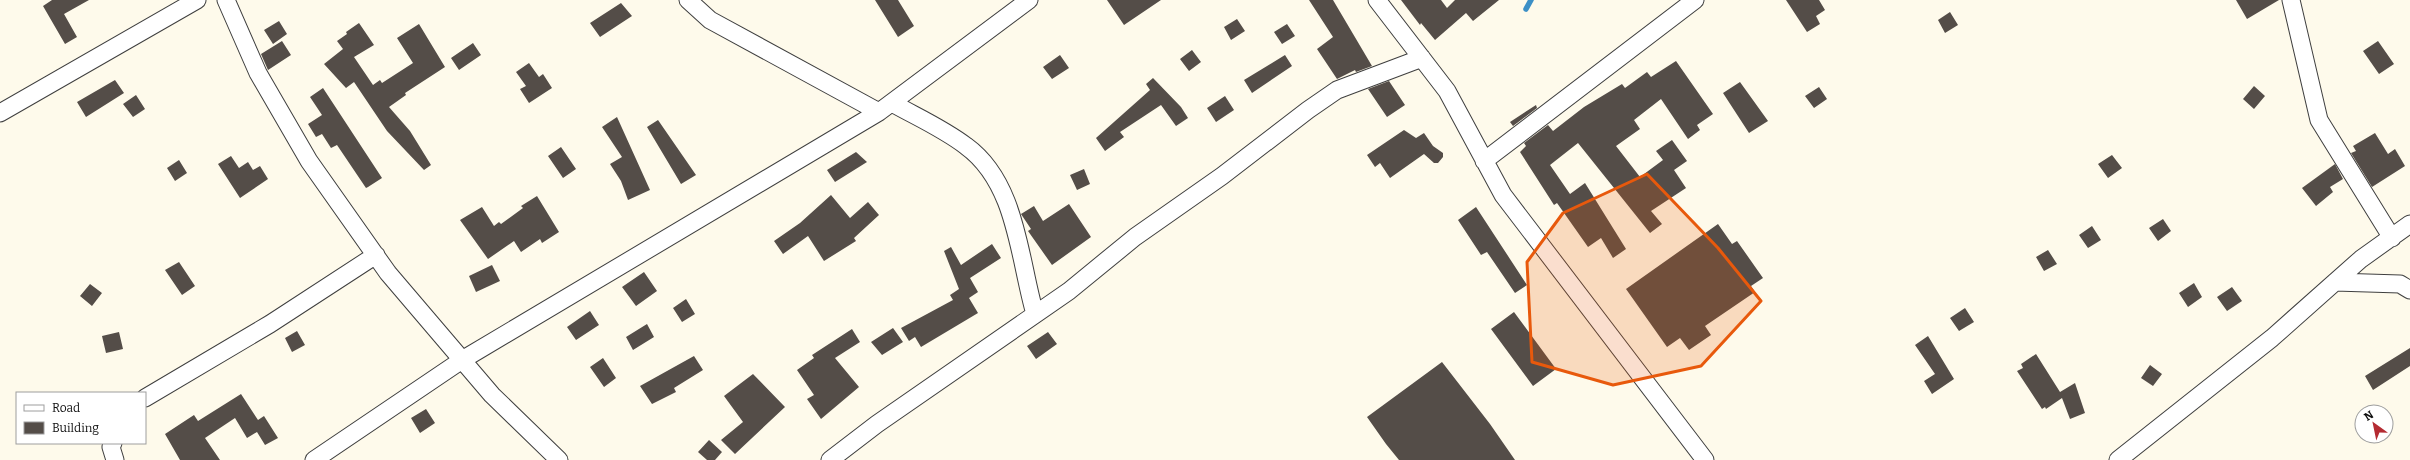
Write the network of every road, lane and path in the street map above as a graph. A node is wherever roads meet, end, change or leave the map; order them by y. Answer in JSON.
{"nodes":[{"id":1,"x":197,"y":0,"type":"edge"},
{"id":2,"x":226,"y":0,"type":"edge"},
{"id":3,"x":688,"y":0,"type":"edge"},
{"id":4,"x":1028,"y":0,"type":"edge"},
{"id":5,"x":1378,"y":0,"type":"edge"},
{"id":6,"x":1695,"y":0,"type":"edge"},
{"id":7,"x":2291,"y":0,"type":"edge"},
{"id":8,"x":1422,"y":58,"type":"junction"},
{"id":9,"x":886,"y":108,"type":"junction"},
{"id":10,"x":0,"y":113,"type":"edge"},
{"id":11,"x":1484,"y":161,"type":"junction"},
{"id":12,"x":2410,"y":224,"type":"edge"},
{"id":13,"x":2392,"y":238,"type":"junction"},
{"id":14,"x":376,"y":255,"type":"junction"},
{"id":15,"x":2336,"y":282,"type":"junction"},
{"id":16,"x":2410,"y":290,"type":"edge"},
{"id":17,"x":1035,"y":314,"type":"junction"},
{"id":18,"x":462,"y":360,"type":"junction"},
{"id":19,"x":146,"y":397,"type":"edge"},
{"id":20,"x":113,"y":444,"type":"edge"},
{"id":21,"x":115,"y":460,"type":"edge"},
{"id":22,"x":314,"y":460,"type":"edge"},
{"id":23,"x":559,"y":460,"type":"edge"},
{"id":24,"x":830,"y":460,"type":"edge"},
{"id":25,"x":1704,"y":460,"type":"edge"},
{"id":26,"x":2118,"y":460,"type":"edge"}],
"edges":[{"from":1,"to":10,"type":"street"},
{"from":2,"to":14,"type":"street"},
{"from":3,"to":9,"type":"street"},
{"from":4,"to":9,"type":"street"},
{"from":5,"to":8,"type":"street"},
{"from":6,"to":11,"type":"street"},
{"from":7,"to":13,"type":"street"},
{"from":8,"to":11,"type":"street"},
{"from":8,"to":17,"type":"street"},
{"from":9,"to":17,"type":"street"},
{"from":9,"to":18,"type":"street"},
{"from":11,"to":25,"type":"street"},
{"from":12,"to":13,"type":"street"},
{"from":13,"to":15,"type":"street"},
{"from":14,"to":18,"type":"street"},
{"from":14,"to":19,"type":"street"},
{"from":15,"to":16,"type":"street"},
{"from":15,"to":26,"type":"street"},
{"from":17,"to":24,"type":"street"},
{"from":18,"to":22,"type":"street"},
{"from":18,"to":23,"type":"street"},
{"from":20,"to":21,"type":"street"}]}
